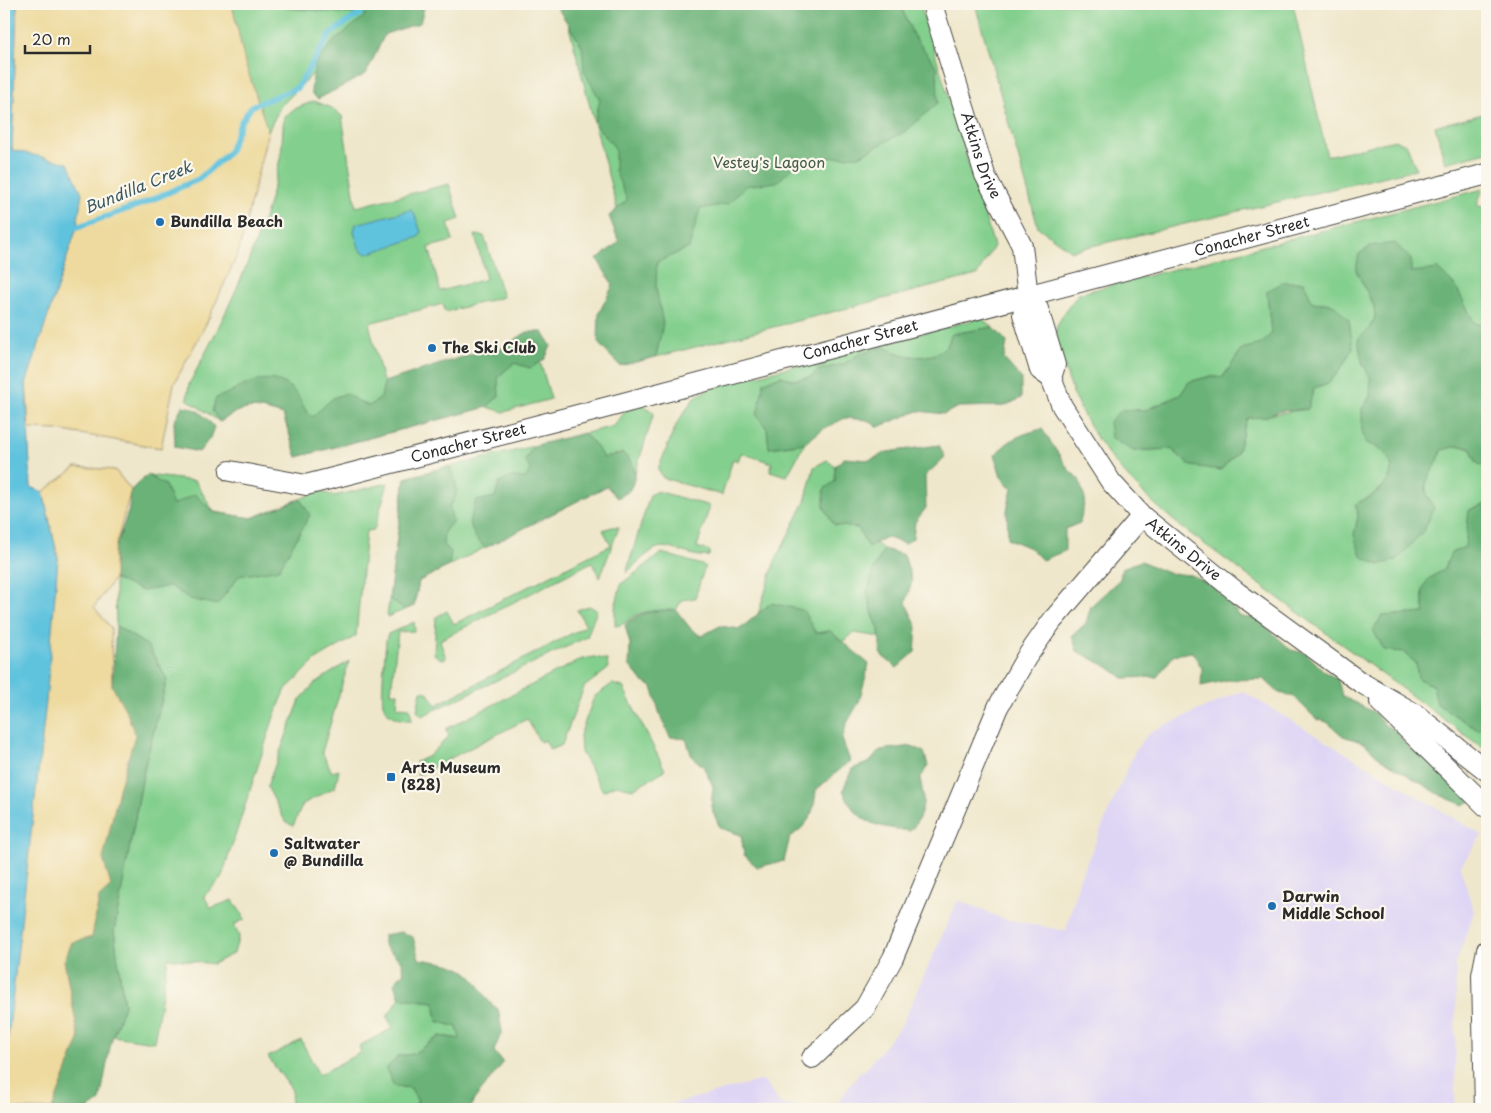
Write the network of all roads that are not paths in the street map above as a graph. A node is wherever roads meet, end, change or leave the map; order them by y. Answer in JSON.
{"nodes":[{"id":1,"x":932,"y":4,"type":"edge"},
{"id":2,"x":1487,"y":174,"type":"edge"},
{"id":3,"x":1028,"y":300,"type":"junction"},
{"id":4,"x":230,"y":471,"type":"dead end"},
{"id":5,"x":1142,"y":516,"type":"junction"},
{"id":6,"x":1360,"y":682,"type":"junction"},
{"id":7,"x":1487,"y":771,"type":"edge"},
{"id":8,"x":1487,"y":807,"type":"edge"},
{"id":9,"x":1487,"y":950,"type":"edge"},
{"id":10,"x":812,"y":1058,"type":"dead end"},
{"id":11,"x":1485,"y":1109,"type":"edge"}],
"edges":[{"from":1,"to":3,"type":"street","name":"Atkins Drive"},
{"from":2,"to":3,"type":"street","name":"Conacher Street"},
{"from":3,"to":4,"type":"street","name":"Conacher Street"},
{"from":3,"to":5,"type":"street","name":"Atkins Drive"},
{"from":5,"to":6,"type":"street","name":"Atkins Drive"},
{"from":5,"to":10,"type":"street"},
{"from":6,"to":7,"type":"street","name":"Atkins Drive"},
{"from":6,"to":8,"type":"street","name":"Atkins Drive"},
{"from":9,"to":11,"type":"street"}]}
